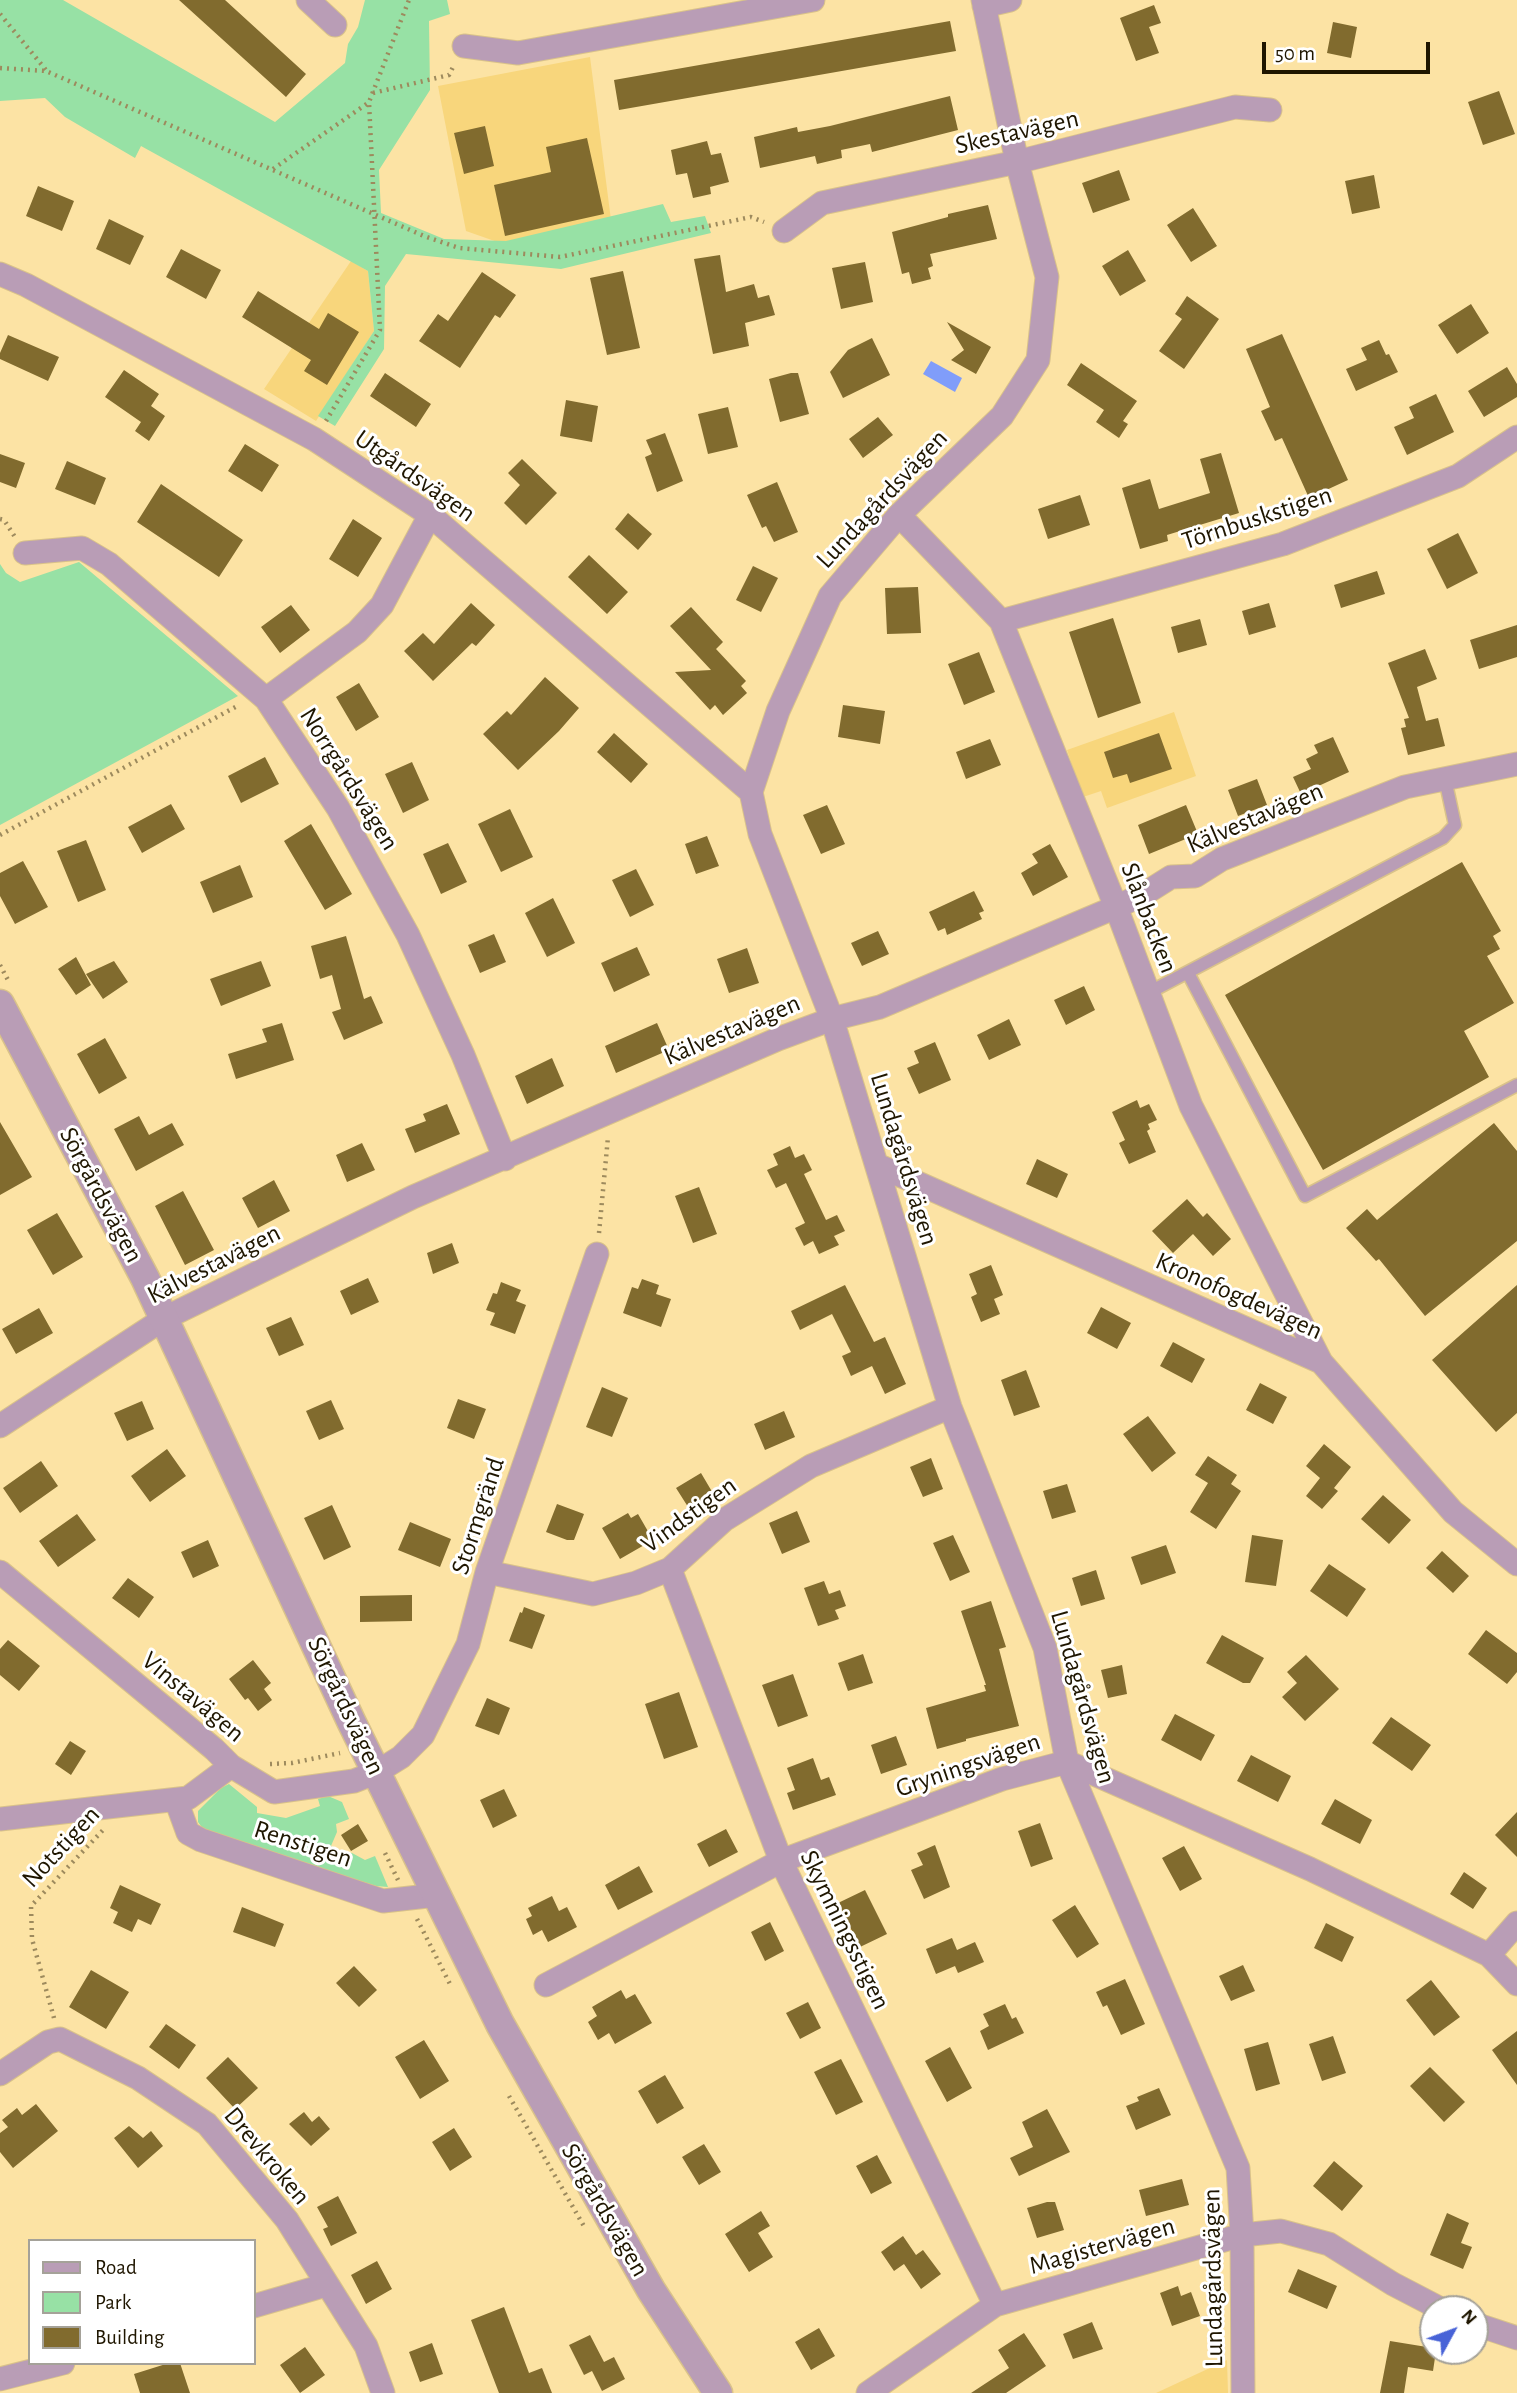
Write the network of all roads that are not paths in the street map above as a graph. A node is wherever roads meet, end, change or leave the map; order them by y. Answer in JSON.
{"nodes":[{"id":1,"x":308,"y":0,"type":"edge"},
{"id":2,"x":814,"y":0,"type":"edge"},
{"id":3,"x":1010,"y":0,"type":"edge"},
{"id":4,"x":983,"y":3,"type":"edge"},
{"id":5,"x":335,"y":25,"type":"dead end"},
{"id":6,"x":464,"y":47,"type":"road end"},
{"id":7,"x":1270,"y":110,"type":"dead end"},
{"id":8,"x":1017,"y":162,"type":"junction"},
{"id":9,"x":785,"y":231,"type":"road end"},
{"id":10,"x":0,"y":274,"type":"edge"},
{"id":11,"x":1517,"y":437,"type":"edge"},
{"id":12,"x":430,"y":515,"type":"junction"},
{"id":13,"x":900,"y":515,"type":"junction"},
{"id":14,"x":25,"y":553,"type":"dead end"},
{"id":15,"x":1001,"y":621,"type":"junction"},
{"id":16,"x":263,"y":697,"type":"junction"},
{"id":17,"x":1517,"y":764,"type":"edge"},
{"id":18,"x":1445,"y":779,"type":"junction"},
{"id":19,"x":751,"y":792,"type":"junction"},
{"id":20,"x":1116,"y":907,"type":"junction"},
{"id":21,"x":1188,"y":973,"type":"junction"},
{"id":22,"x":1149,"y":993,"type":"junction"},
{"id":23,"x":0,"y":1004,"type":"edge"},
{"id":24,"x":832,"y":1018,"type":"junction"},
{"id":25,"x":1517,"y":1085,"type":"edge"},
{"id":26,"x":505,"y":1159,"type":"junction"},
{"id":27,"x":877,"y":1165,"type":"junction"},
{"id":28,"x":597,"y":1254,"type":"road end"},
{"id":29,"x":165,"y":1318,"type":"junction"},
{"id":30,"x":1321,"y":1362,"type":"junction"},
{"id":31,"x":950,"y":1407,"type":"junction"},
{"id":32,"x":0,"y":1426,"type":"edge"},
{"id":33,"x":1517,"y":1564,"type":"edge"},
{"id":34,"x":670,"y":1569,"type":"junction"},
{"id":35,"x":0,"y":1572,"type":"edge"},
{"id":36,"x":487,"y":1572,"type":"junction"},
{"id":37,"x":1067,"y":1762,"type":"junction"},
{"id":38,"x":232,"y":1766,"type":"junction"},
{"id":39,"x":377,"y":1772,"type":"junction"},
{"id":40,"x":177,"y":1800,"type":"junction"},
{"id":41,"x":0,"y":1819,"type":"edge"},
{"id":42,"x":781,"y":1861,"type":"junction"},
{"id":43,"x":437,"y":1895,"type":"junction"},
{"id":44,"x":1517,"y":1923,"type":"edge"},
{"id":45,"x":1489,"y":1955,"type":"junction"},
{"id":46,"x":1517,"y":1984,"type":"edge"},
{"id":47,"x":546,"y":1985,"type":"dead end"},
{"id":48,"x":0,"y":2074,"type":"edge"},
{"id":49,"x":1242,"y":2235,"type":"junction"},
{"id":50,"x":326,"y":2285,"type":"junction"},
{"id":51,"x":1419,"y":2297,"type":"edge"},
{"id":52,"x":256,"y":2305,"type":"edge"},
{"id":53,"x":995,"y":2305,"type":"junction"},
{"id":54,"x":1489,"y":2329,"type":"edge"},
{"id":55,"x":1517,"y":2338,"type":"edge"},
{"id":56,"x":55,"y":2365,"type":"edge"},
{"id":57,"x":0,"y":2379,"type":"edge"},
{"id":58,"x":383,"y":2393,"type":"edge"},
{"id":59,"x":718,"y":2393,"type":"edge"},
{"id":60,"x":869,"y":2393,"type":"edge"},
{"id":61,"x":1243,"y":2393,"type":"edge"}],
"edges":[{"from":1,"to":5,"type":"street"},
{"from":2,"to":6,"type":"street"},
{"from":3,"to":4,"type":"street"},
{"from":4,"to":8,"type":"street","name":"Lundagårdsvägen"},
{"from":7,"to":8,"type":"street","name":"Skestavägen"},
{"from":8,"to":9,"type":"street","name":"Skestavägen"},
{"from":8,"to":13,"type":"street","name":"Lundagårdsvägen"},
{"from":10,"to":12,"type":"street","name":"Utgårdsvägen"},
{"from":11,"to":15,"type":"street","name":"Törnbuskstigen"},
{"from":12,"to":16,"type":"street"},
{"from":12,"to":19,"type":"street","name":"Utgårdsvägen"},
{"from":13,"to":15,"type":"street","name":"Slånbacken"},
{"from":13,"to":19,"type":"street","name":"Lundagårdsvägen"},
{"from":14,"to":16,"type":"street","name":"Norrgårdsvägen"},
{"from":15,"to":20,"type":"street","name":"Slånbacken"},
{"from":16,"to":26,"type":"street","name":"Norrgårdsvägen"},
{"from":17,"to":18,"type":"street","name":"Kälvestavägen"},
{"from":18,"to":20,"type":"street","name":"Kälvestavägen"},
{"from":18,"to":21,"type":"lane"},
{"from":19,"to":24,"type":"street","name":"Lundagårdsvägen"},
{"from":20,"to":22,"type":"street","name":"Slånbacken"},
{"from":20,"to":24,"type":"street","name":"Kälvestavägen"},
{"from":21,"to":22,"type":"lane"},
{"from":21,"to":25,"type":"lane"},
{"from":22,"to":30,"type":"street","name":"Slånbacken"},
{"from":23,"to":29,"type":"street","name":"Sörgårdsvägen"},
{"from":24,"to":26,"type":"street","name":"Kälvestavägen"},
{"from":24,"to":27,"type":"street","name":"Lundagårdsvägen"},
{"from":26,"to":29,"type":"street","name":"Kälvestavägen"},
{"from":27,"to":30,"type":"street","name":"Kronofogdevägen"},
{"from":27,"to":31,"type":"street","name":"Lundagårdsvägen"},
{"from":28,"to":36,"type":"street","name":"Stormgränd"},
{"from":29,"to":32,"type":"street","name":"Kälvestavägen"},
{"from":29,"to":39,"type":"street","name":"Sörgårdsvägen"},
{"from":30,"to":33,"type":"street","name":"Kronofogdevägen"},
{"from":31,"to":34,"type":"street","name":"Vindstigen"},
{"from":31,"to":37,"type":"street","name":"Lundagårdsvägen"},
{"from":34,"to":36,"type":"street","name":"Vindstigen"},
{"from":34,"to":42,"type":"street","name":"Skymningsstigen"},
{"from":35,"to":38,"type":"street","name":"Vinstavägen"},
{"from":36,"to":39,"type":"street","name":"Stormgränd"},
{"from":37,"to":42,"type":"street","name":"Gryningsvägen"},
{"from":37,"to":45,"type":"street","name":"Gryningsvägen"},
{"from":37,"to":49,"type":"street","name":"Lundagårdsvägen"},
{"from":38,"to":39,"type":"street","name":"Vinstavägen"},
{"from":38,"to":40,"type":"street"},
{"from":39,"to":43,"type":"street","name":"Sörgårdsvägen"},
{"from":40,"to":41,"type":"street"},
{"from":40,"to":43,"type":"street","name":"Renstigen"},
{"from":42,"to":47,"type":"street","name":"Gryningsvägen"},
{"from":42,"to":53,"type":"street","name":"Skymningsstigen"},
{"from":43,"to":59,"type":"street","name":"Sörgårdsvägen"},
{"from":44,"to":45,"type":"street"},
{"from":45,"to":46,"type":"street","name":"Gryningsvägen"},
{"from":48,"to":50,"type":"street","name":"Drevkroken"},
{"from":49,"to":51,"type":"street","name":"Magistervägen"},
{"from":49,"to":53,"type":"street","name":"Magistervägen"},
{"from":49,"to":61,"type":"street","name":"Lundagårdsvägen"},
{"from":50,"to":52,"type":"street"},
{"from":50,"to":58,"type":"street","name":"Drevkroken"},
{"from":53,"to":60,"type":"street","name":"Magistervägen"},
{"from":54,"to":55,"type":"street"},
{"from":56,"to":57,"type":"street"}]}
